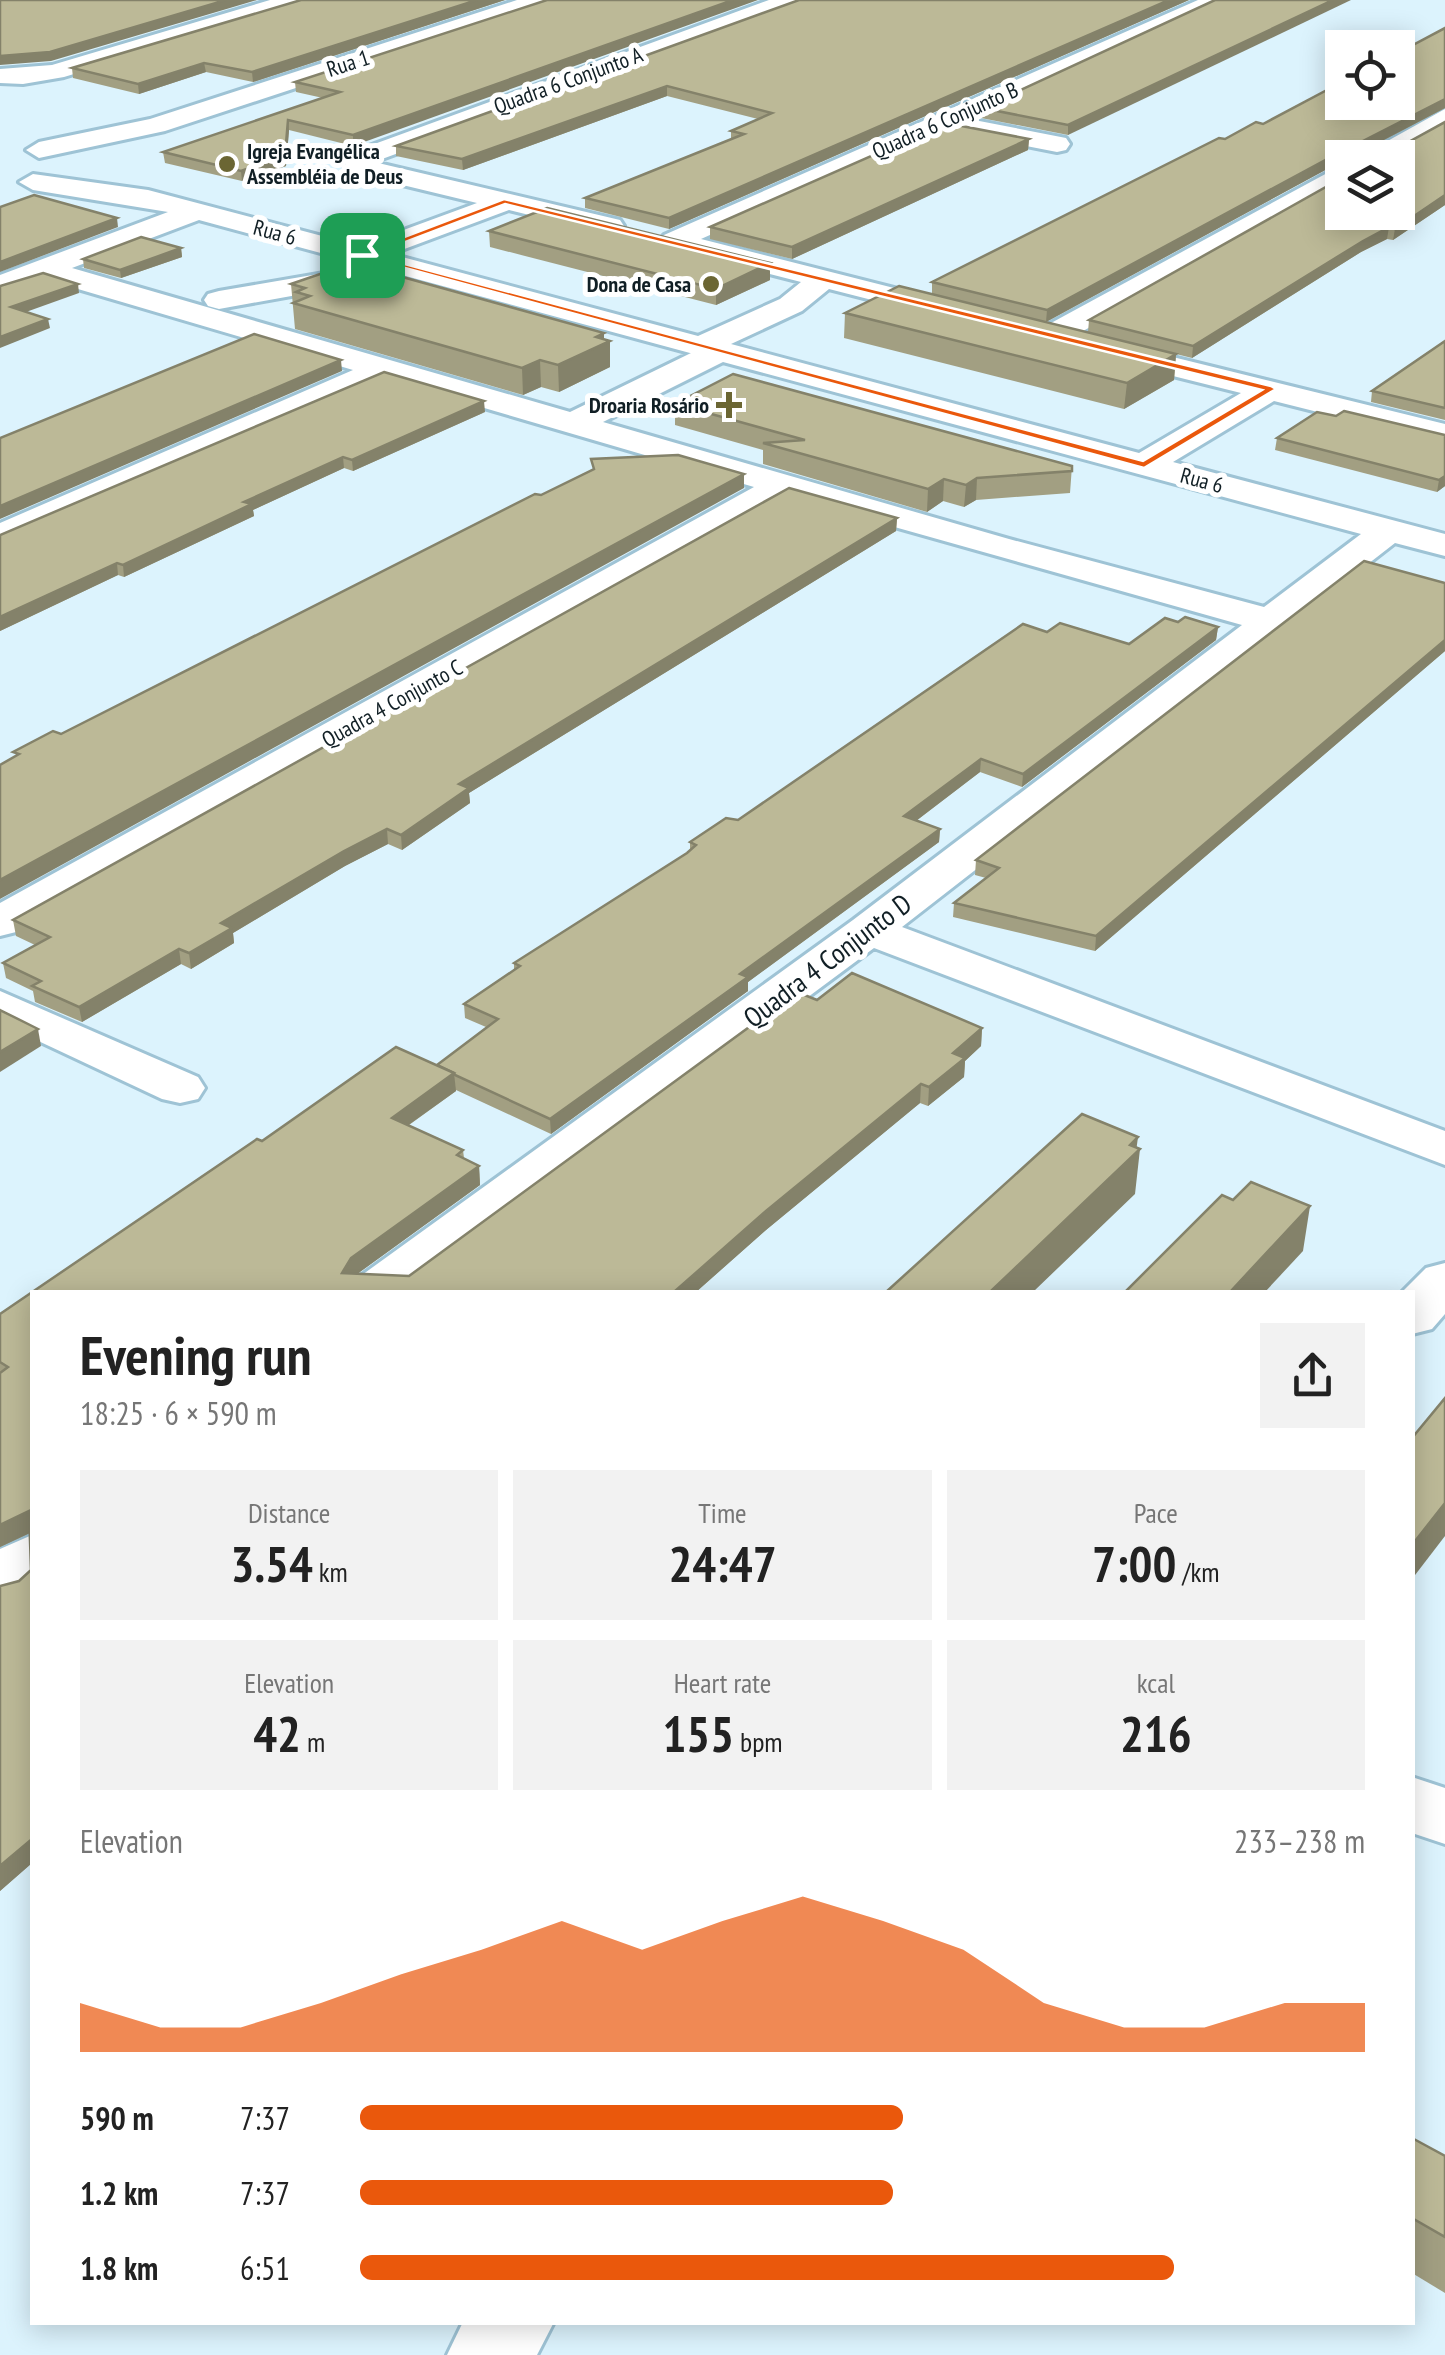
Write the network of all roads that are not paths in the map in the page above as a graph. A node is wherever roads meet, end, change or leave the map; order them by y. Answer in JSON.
{"nodes":[{"id":1,"x":294,"y":0,"type":"edge"},
{"id":2,"x":540,"y":0,"type":"edge"},
{"id":3,"x":791,"y":0,"type":"edge"},
{"id":4,"x":1216,"y":0,"type":"edge"},
{"id":5,"x":0,"y":76,"type":"edge"},
{"id":6,"x":1445,"y":117,"type":"edge"},
{"id":7,"x":942,"y":122,"type":"junction"},
{"id":8,"x":156,"y":126,"type":"junction"},
{"id":9,"x":1403,"y":140,"type":"edge"},
{"id":10,"x":1057,"y":144,"type":"dead end"},
{"id":11,"x":83,"y":164,"type":"junction"},
{"id":12,"x":14,"y":183,"type":"edge"},
{"id":13,"x":1325,"y":183,"type":"edge"},
{"id":14,"x":148,"y":198,"type":"junction"},
{"id":15,"x":504,"y":202,"type":"junction"},
{"id":16,"x":197,"y":211,"type":"junction"},
{"id":17,"x":674,"y":241,"type":"junction"},
{"id":18,"x":360,"y":266,"type":"junction"},
{"id":19,"x":43,"y":269,"type":"junction"},
{"id":20,"x":824,"y":279,"type":"junction"},
{"id":21,"x":0,"y":285,"type":"edge"},
{"id":22,"x":219,"y":300,"type":"junction"},
{"id":23,"x":180,"y":307,"type":"junction"},
{"id":24,"x":975,"y":317,"type":"edge"},
{"id":25,"x":1013,"y":326,"type":"edge"},
{"id":26,"x":268,"y":332,"type":"junction"},
{"id":27,"x":1051,"y":336,"type":"junction"},
{"id":28,"x":711,"y":349,"type":"junction"},
{"id":29,"x":386,"y":368,"type":"junction"},
{"id":30,"x":1271,"y":389,"type":"junction"},
{"id":31,"x":576,"y":422,"type":"junction"},
{"id":32,"x":1444,"y":433,"type":"edge"},
{"id":33,"x":1144,"y":464,"type":"junction"},
{"id":34,"x":784,"y":485,"type":"junction"},
{"id":35,"x":1389,"y":530,"type":"junction"},
{"id":36,"x":0,"y":536,"type":"edge"},
{"id":37,"x":1445,"y":545,"type":"edge"},
{"id":38,"x":1272,"y":620,"type":"junction"},
{"id":39,"x":0,"y":922,"type":"edge"},
{"id":40,"x":870,"y":930,"type":"junction"},
{"id":41,"x":0,"y":1005,"type":"edge"},
{"id":42,"x":180,"y":1088,"type":"dead end"},
{"id":43,"x":1445,"y":1149,"type":"edge"},
{"id":44,"x":1445,"y":1280,"type":"edge"},
{"id":45,"x":378,"y":1290,"type":"edge"},
{"id":46,"x":1415,"y":1313,"type":"edge"},
{"id":47,"x":30,"y":1559,"type":"edge"},
{"id":48,"x":0,"y":1582,"type":"edge"},
{"id":49,"x":1415,"y":1805,"type":"edge"},
{"id":50,"x":1445,"y":1817,"type":"edge"},
{"id":51,"x":511,"y":2325,"type":"edge"},
{"id":52,"x":488,"y":2355,"type":"edge"}],
"edges":[{"from":1,"to":5,"type":"street"},
{"from":2,"to":8,"type":"street","name":"Rua 1"},
{"from":3,"to":15,"type":"street","name":"Quadra 6 Conjunto A"},
{"from":4,"to":7,"type":"street","name":"Quadra 6 Conjunto B"},
{"from":6,"to":9,"type":"street"},
{"from":7,"to":10,"type":"street"},
{"from":7,"to":17,"type":"street","name":"Quadra 6 Conjunto B"},
{"from":8,"to":11,"type":"street"},
{"from":8,"to":11,"type":"street","name":"Rua 6"},
{"from":11,"to":12,"type":"street"},
{"from":11,"to":14,"type":"street","name":"Rua 6"},
{"from":12,"to":14,"type":"street","name":"Rua 6"},
{"from":13,"to":27,"type":"street"},
{"from":14,"to":16,"type":"street","name":"Rua 6"},
{"from":15,"to":17,"type":"street"},
{"from":15,"to":18,"type":"street"},
{"from":16,"to":18,"type":"street","name":"Rua 6"},
{"from":16,"to":19,"type":"street"},
{"from":17,"to":20,"type":"street"},
{"from":18,"to":22,"type":"street"},
{"from":18,"to":28,"type":"street","name":"Rua 6"},
{"from":19,"to":21,"type":"street"},
{"from":19,"to":23,"type":"street"},
{"from":20,"to":24,"type":"street"},
{"from":20,"to":28,"type":"street"},
{"from":22,"to":23,"type":"street"},
{"from":22,"to":26,"type":"street"},
{"from":23,"to":26,"type":"street"},
{"from":25,"to":27,"type":"street"},
{"from":26,"to":29,"type":"street"},
{"from":27,"to":30,"type":"street"},
{"from":28,"to":31,"type":"street"},
{"from":28,"to":33,"type":"street","name":"Rua 6"},
{"from":29,"to":31,"type":"street"},
{"from":29,"to":36,"type":"street"},
{"from":30,"to":32,"type":"street"},
{"from":30,"to":33,"type":"street"},
{"from":31,"to":34,"type":"street"},
{"from":33,"to":35,"type":"street","name":"Rua 6"},
{"from":34,"to":38,"type":"street"},
{"from":34,"to":39,"type":"street","name":"Quadra 4 Conjunto C"},
{"from":35,"to":37,"type":"street","name":"Rua 6"},
{"from":35,"to":38,"type":"street","name":"Quadra 4 Conjunto D"},
{"from":38,"to":40,"type":"street","name":"Quadra 4 Conjunto D"},
{"from":40,"to":43,"type":"street"},
{"from":40,"to":45,"type":"street","name":"Quadra 4 Conjunto D"},
{"from":41,"to":42,"type":"street"},
{"from":44,"to":46,"type":"street"},
{"from":47,"to":48,"type":"street"},
{"from":49,"to":50,"type":"street"},
{"from":51,"to":52,"type":"street"}]}
